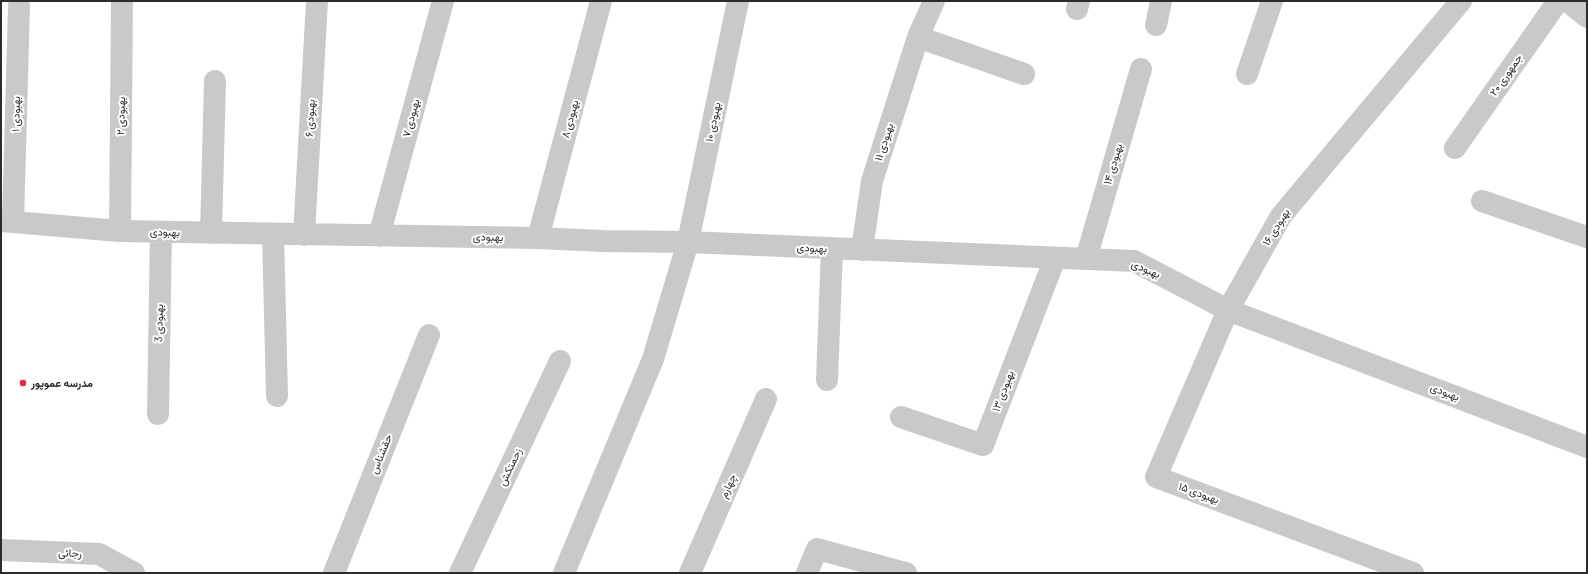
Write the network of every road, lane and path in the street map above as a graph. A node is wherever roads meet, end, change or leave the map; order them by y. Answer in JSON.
{"nodes":[{"id":1,"x":122,"y":1,"type":"edge"},
{"id":2,"x":316,"y":1,"type":"edge"},
{"id":3,"x":443,"y":1,"type":"edge"},
{"id":4,"x":601,"y":1,"type":"edge"},
{"id":5,"x":738,"y":1,"type":"edge"},
{"id":6,"x":934,"y":1,"type":"edge"},
{"id":7,"x":1161,"y":1,"type":"edge"},
{"id":8,"x":1272,"y":1,"type":"edge"},
{"id":9,"x":1461,"y":1,"type":"edge"},
{"id":10,"x":1558,"y":1,"type":"edge"},
{"id":11,"x":1567,"y":1,"type":"edge"},
{"id":12,"x":19,"y":6,"type":"dead end"},
{"id":13,"x":1587,"y":17,"type":"edge"},
{"id":14,"x":1156,"y":25,"type":"dead end"},
{"id":15,"x":918,"y":37,"type":"junction"},
{"id":16,"x":1141,"y":69,"type":"dead end"},
{"id":17,"x":1024,"y":74,"type":"dead end"},
{"id":18,"x":1247,"y":74,"type":"dead end"},
{"id":19,"x":214,"y":80,"type":"dead end"},
{"id":20,"x":1455,"y":148,"type":"dead end"},
{"id":21,"x":1482,"y":201,"type":"dead end"},
{"id":22,"x":7,"y":221,"type":"edge"},
{"id":23,"x":120,"y":231,"type":"junction"},
{"id":24,"x":161,"y":232,"type":"junction"},
{"id":25,"x":211,"y":234,"type":"junction"},
{"id":26,"x":273,"y":234,"type":"junction"},
{"id":27,"x":304,"y":235,"type":"junction"},
{"id":28,"x":380,"y":236,"type":"junction"},
{"id":29,"x":1587,"y":237,"type":"edge"},
{"id":30,"x":538,"y":238,"type":"junction"},
{"id":31,"x":688,"y":242,"type":"junction"},
{"id":32,"x":832,"y":249,"type":"junction"},
{"id":33,"x":862,"y":250,"type":"junction"},
{"id":34,"x":1055,"y":258,"type":"junction"},
{"id":35,"x":1086,"y":259,"type":"junction"},
{"id":36,"x":1228,"y":310,"type":"junction"},
{"id":37,"x":429,"y":335,"type":"dead end"},
{"id":38,"x":560,"y":361,"type":"dead end"},
{"id":39,"x":827,"y":380,"type":"dead end"},
{"id":40,"x":277,"y":396,"type":"dead end"},
{"id":41,"x":766,"y":399,"type":"dead end"},
{"id":42,"x":158,"y":414,"type":"dead end"},
{"id":43,"x":901,"y":417,"type":"dead end"},
{"id":44,"x":1587,"y":447,"type":"edge"},
{"id":45,"x":1,"y":550,"type":"edge"},
{"id":46,"x":99,"y":564,"type":"edge"},
{"id":47,"x":134,"y":573,"type":"edge"},
{"id":48,"x":334,"y":573,"type":"edge"},
{"id":49,"x":460,"y":573,"type":"edge"},
{"id":50,"x":564,"y":573,"type":"edge"},
{"id":51,"x":690,"y":573,"type":"edge"},
{"id":52,"x":807,"y":573,"type":"edge"},
{"id":53,"x":906,"y":573,"type":"edge"},
{"id":54,"x":1413,"y":573,"type":"edge"}],
"edges":[{"from":1,"to":23,"type":"street","name":"بهبودی ۲"},
{"from":2,"to":27,"type":"street","name":"بهبودی ۶"},
{"from":3,"to":28,"type":"street","name":"بهبودی ۷"},
{"from":4,"to":30,"type":"street","name":"بهبودی ۸"},
{"from":5,"to":31,"type":"street","name":"بهبودی ۱۰"},
{"from":6,"to":15,"type":"street","name":"بهبودی ۱۱"},
{"from":7,"to":14,"type":"street"},
{"from":8,"to":18,"type":"street"},
{"from":9,"to":36,"type":"street","name":"بهبودی ۱۶"},
{"from":10,"to":20,"type":"street","name":"جمهوری ۲۰"},
{"from":11,"to":13,"type":"street"},
{"from":12,"to":22,"type":"street","name":"بهبودی ۱"},
{"from":15,"to":17,"type":"street"},
{"from":15,"to":33,"type":"street","name":"بهبودی ۱۱"},
{"from":16,"to":35,"type":"street","name":"بهبودی ۱۴"},
{"from":19,"to":25,"type":"street"},
{"from":21,"to":29,"type":"street"},
{"from":22,"to":23,"type":"street","name":"بهبودی"},
{"from":23,"to":24,"type":"street","name":"بهبودی"},
{"from":24,"to":25,"type":"street","name":"بهبودی"},
{"from":24,"to":42,"type":"street","name":"بهبودی 3"},
{"from":25,"to":26,"type":"street","name":"بهبودی"},
{"from":26,"to":27,"type":"street","name":"بهبودی"},
{"from":26,"to":40,"type":"street"},
{"from":27,"to":28,"type":"street","name":"بهبودی"},
{"from":28,"to":30,"type":"street","name":"بهبودی"},
{"from":30,"to":31,"type":"street","name":"بهبودی"},
{"from":31,"to":32,"type":"street","name":"بهبودی"},
{"from":31,"to":50,"type":"street","name":"بهبودی ۱۰"},
{"from":32,"to":33,"type":"street","name":"بهبودی"},
{"from":32,"to":39,"type":"street"},
{"from":33,"to":34,"type":"street","name":"بهبودی"},
{"from":34,"to":35,"type":"street","name":"بهبودی"},
{"from":34,"to":43,"type":"street","name":"بهبودی ۱۳"},
{"from":35,"to":36,"type":"street","name":"بهبودی"},
{"from":36,"to":44,"type":"street","name":"بهبودی"},
{"from":36,"to":54,"type":"street","name":"بهبودی ۱۵"},
{"from":37,"to":48,"type":"street","name":"حقشناس"},
{"from":38,"to":49,"type":"street","name":"زحمتکش"},
{"from":41,"to":51,"type":"street","name":"چهارم"},
{"from":45,"to":46,"type":"street","name":"رجائی"},
{"from":46,"to":47,"type":"street","name":"رجائی"},
{"from":52,"to":53,"type":"street"}]}
